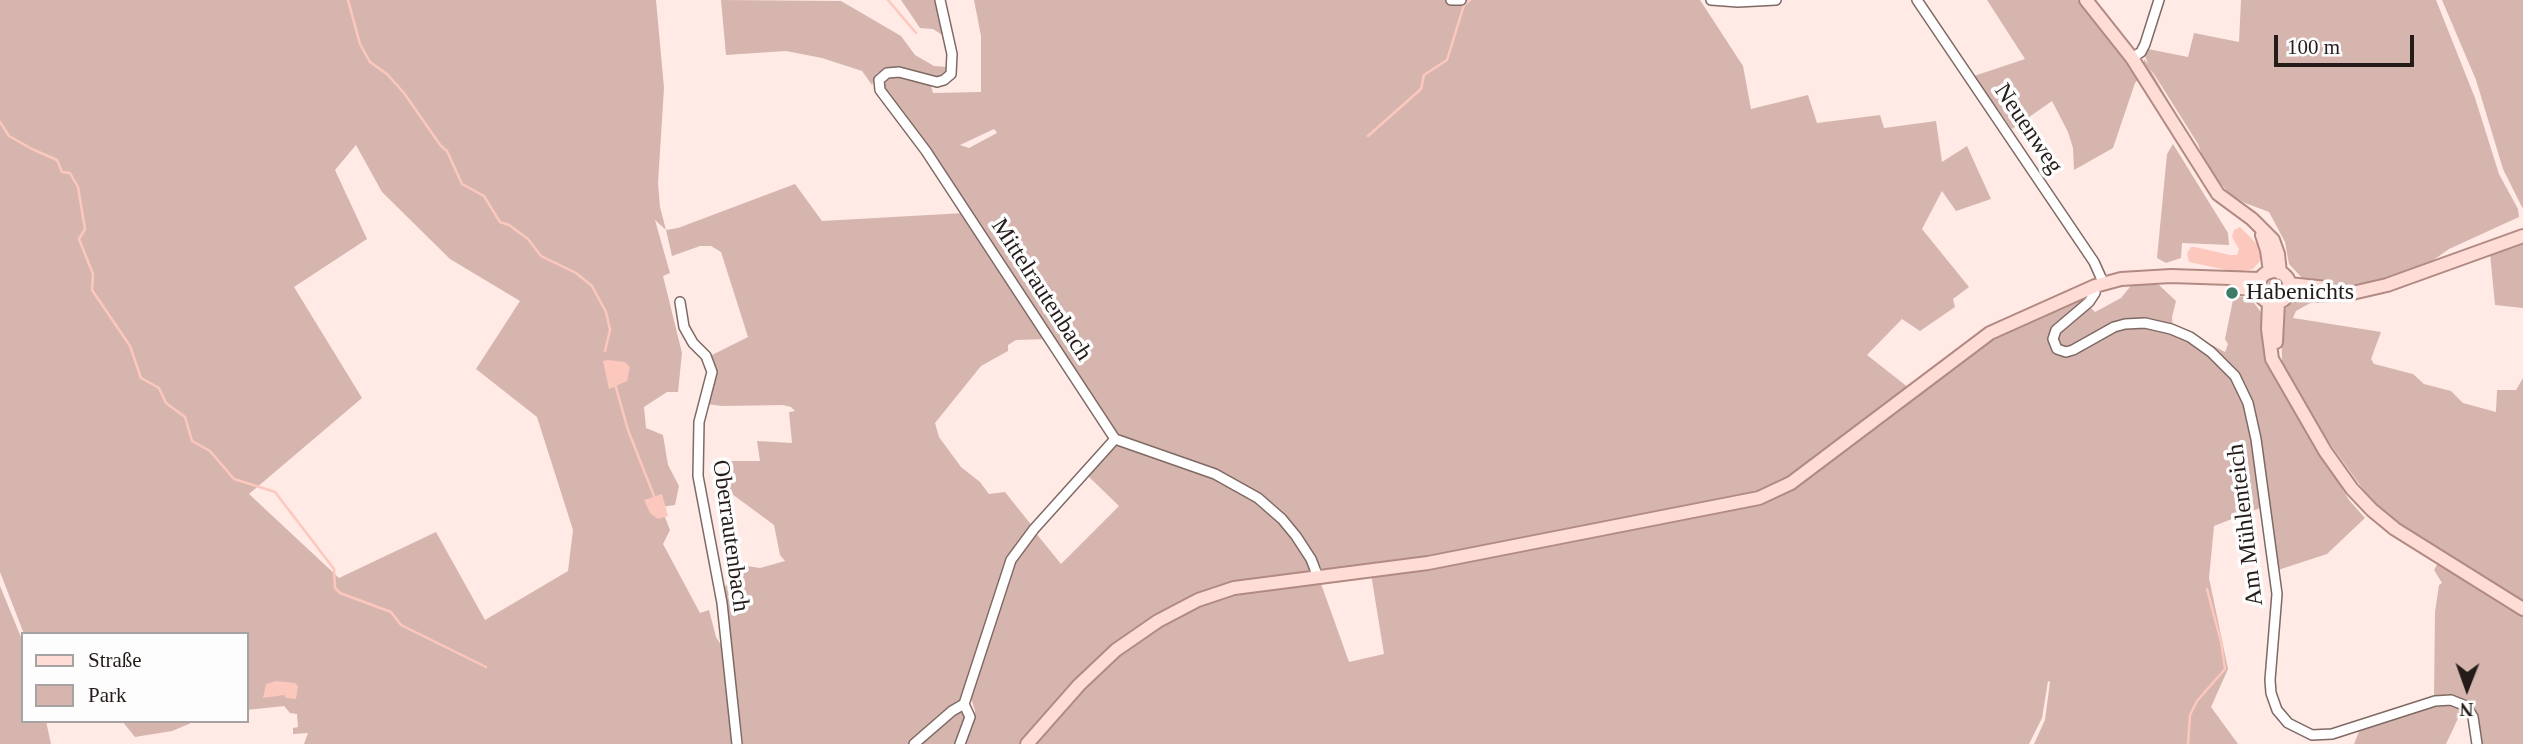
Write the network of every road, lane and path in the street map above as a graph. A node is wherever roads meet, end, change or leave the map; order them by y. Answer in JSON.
{"nodes":[{"id":1,"x":940,"y":0,"type":"edge"},
{"id":2,"x":1451,"y":0,"type":"edge"},
{"id":3,"x":1461,"y":0,"type":"edge"},
{"id":4,"x":1711,"y":0,"type":"edge"},
{"id":5,"x":1776,"y":0,"type":"edge"},
{"id":6,"x":1917,"y":0,"type":"edge"},
{"id":7,"x":2086,"y":0,"type":"edge"},
{"id":8,"x":2159,"y":0,"type":"edge"},
{"id":9,"x":2132,"y":58,"type":"junction"},
{"id":10,"x":2523,"y":236,"type":"edge"},
{"id":11,"x":2267,"y":279,"type":"junction"},
{"id":12,"x":2099,"y":284,"type":"junction"},
{"id":13,"x":2281,"y":296,"type":"junction"},
{"id":14,"x":680,"y":302,"type":"dead end"},
{"id":15,"x":1115,"y":439,"type":"junction"},
{"id":16,"x":1318,"y":577,"type":"junction"},
{"id":17,"x":2523,"y":609,"type":"edge"},
{"id":18,"x":964,"y":704,"type":"junction"},
{"id":19,"x":737,"y":744,"type":"edge"},
{"id":20,"x":914,"y":744,"type":"edge"},
{"id":21,"x":960,"y":744,"type":"edge"},
{"id":22,"x":1027,"y":744,"type":"edge"},
{"id":23,"x":2477,"y":744,"type":"edge"}],
"edges":[{"from":1,"to":15,"type":"street","name":"Mittelrautenbach"},
{"from":2,"to":3,"type":"street"},
{"from":4,"to":5,"type":"street"},
{"from":6,"to":12,"type":"street","name":"Neuenweg"},
{"from":7,"to":9,"type":"main road"},
{"from":8,"to":9,"type":"street"},
{"from":9,"to":11,"type":"main road"},
{"from":10,"to":13,"type":"main road"},
{"from":11,"to":12,"type":"main road"},
{"from":11,"to":13,"type":"main road"},
{"from":11,"to":13,"type":"main road"},
{"from":12,"to":16,"type":"main road"},
{"from":12,"to":23,"type":"street","name":"Am Mühlenteich"},
{"from":13,"to":17,"type":"main road"},
{"from":14,"to":19,"type":"street","name":"Oberrautenbach"},
{"from":15,"to":16,"type":"street"},
{"from":15,"to":18,"type":"street"},
{"from":16,"to":22,"type":"main road"},
{"from":18,"to":20,"type":"street"},
{"from":18,"to":21,"type":"street"}]}
